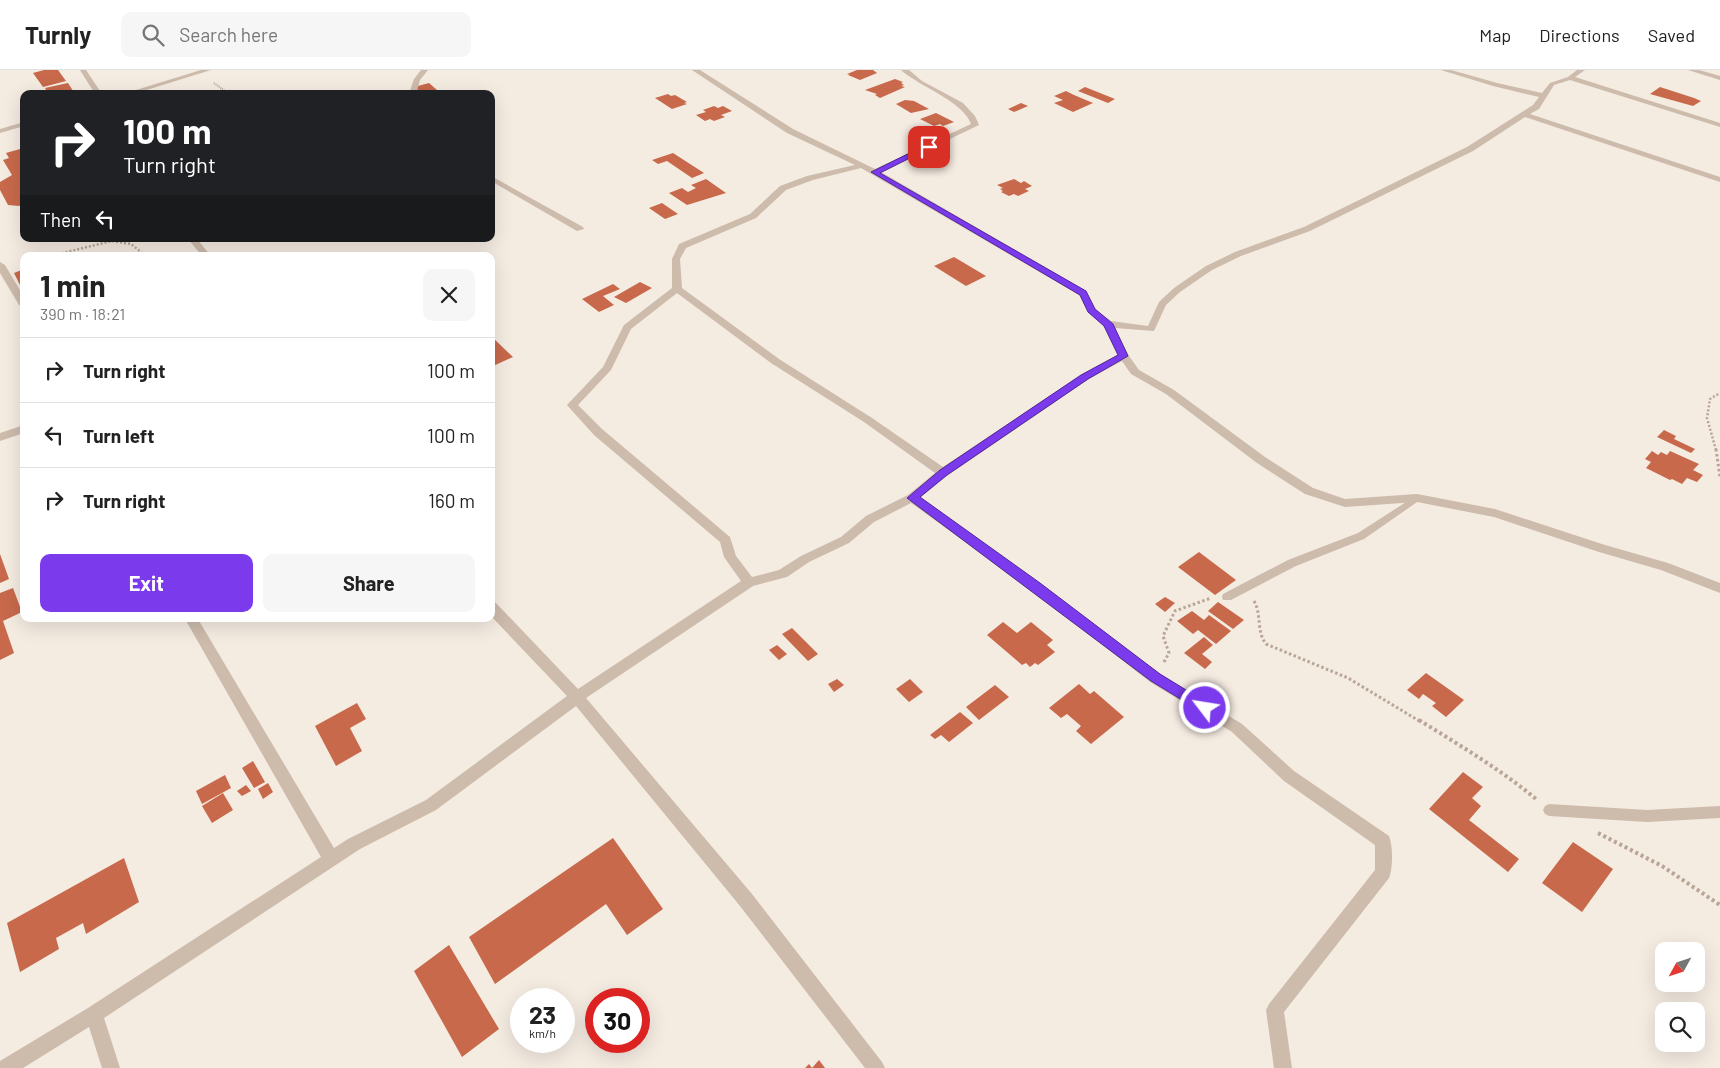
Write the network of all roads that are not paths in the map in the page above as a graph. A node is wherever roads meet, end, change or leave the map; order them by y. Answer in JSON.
{"nodes":[{"id":1,"x":83,"y":70,"type":"edge"},
{"id":2,"x":208,"y":70,"type":"edge"},
{"id":3,"x":425,"y":70,"type":"edge"},
{"id":4,"x":695,"y":70,"type":"edge"},
{"id":5,"x":904,"y":70,"type":"edge"},
{"id":6,"x":1444,"y":70,"type":"edge"},
{"id":7,"x":1582,"y":70,"type":"edge"},
{"id":8,"x":1692,"y":70,"type":"edge"},
{"id":9,"x":1570,"y":78,"type":"junction"},
{"id":10,"x":1720,"y":78,"type":"edge"},
{"id":11,"x":96,"y":90,"type":"edge"},
{"id":12,"x":140,"y":90,"type":"edge"},
{"id":13,"x":413,"y":90,"type":"edge"},
{"id":14,"x":1544,"y":96,"type":"junction"},
{"id":15,"x":1525,"y":115,"type":"junction"},
{"id":16,"x":20,"y":125,"type":"edge"},
{"id":17,"x":1720,"y":125,"type":"edge"},
{"id":18,"x":0,"y":131,"type":"edge"},
{"id":19,"x":861,"y":166,"type":"junction"},
{"id":20,"x":875,"y":172,"type":"junction"},
{"id":21,"x":495,"y":180,"type":"edge"},
{"id":22,"x":1720,"y":180,"type":"edge"},
{"id":23,"x":580,"y":229,"type":"dead end"},
{"id":24,"x":195,"y":242,"type":"edge"},
{"id":25,"x":203,"y":252,"type":"edge"},
{"id":26,"x":0,"y":265,"type":"edge"},
{"id":27,"x":677,"y":289,"type":"junction"},
{"id":28,"x":20,"y":298,"type":"edge"},
{"id":29,"x":1108,"y":324,"type":"junction"},
{"id":30,"x":1124,"y":356,"type":"junction"},
{"id":31,"x":20,"y":430,"type":"edge"},
{"id":32,"x":0,"y":437,"type":"edge"},
{"id":33,"x":943,"y":473,"type":"junction"},
{"id":34,"x":912,"y":498,"type":"junction"},
{"id":35,"x":1418,"y":498,"type":"junction"},
{"id":36,"x":749,"y":582,"type":"junction"},
{"id":37,"x":1720,"y":588,"type":"edge"},
{"id":38,"x":1227,"y":597,"type":"road end"},
{"id":39,"x":495,"y":612,"type":"edge"},
{"id":40,"x":193,"y":622,"type":"edge"},
{"id":41,"x":577,"y":697,"type":"junction"},
{"id":42,"x":1549,"y":810,"type":"road end"},
{"id":43,"x":1720,"y":812,"type":"edge"},
{"id":44,"x":331,"y":859,"type":"junction"},
{"id":45,"x":94,"y":1014,"type":"junction"},
{"id":46,"x":0,"y":1064,"type":"edge"},
{"id":47,"x":1,"y":1068,"type":"edge"},
{"id":48,"x":6,"y":1068,"type":"edge"},
{"id":49,"x":111,"y":1068,"type":"edge"},
{"id":50,"x":876,"y":1068,"type":"edge"},
{"id":51,"x":1283,"y":1068,"type":"edge"}],
"edges":[{"from":1,"to":11,"type":"street"},
{"from":2,"to":12,"type":"street"},
{"from":3,"to":13,"type":"street"},
{"from":4,"to":19,"type":"street"},
{"from":5,"to":20,"type":"street"},
{"from":6,"to":14,"type":"street"},
{"from":7,"to":9,"type":"street"},
{"from":8,"to":10,"type":"street"},
{"from":9,"to":14,"type":"street"},
{"from":9,"to":17,"type":"street"},
{"from":14,"to":15,"type":"street"},
{"from":15,"to":22,"type":"street"},
{"from":15,"to":29,"type":"street"},
{"from":16,"to":18,"type":"street"},
{"from":19,"to":20,"type":"street"},
{"from":19,"to":27,"type":"street"},
{"from":20,"to":29,"type":"street"},
{"from":21,"to":23,"type":"street"},
{"from":24,"to":25,"type":"street"},
{"from":26,"to":28,"type":"street"},
{"from":27,"to":33,"type":"street"},
{"from":27,"to":36,"type":"street"},
{"from":29,"to":30,"type":"street"},
{"from":30,"to":33,"type":"street"},
{"from":30,"to":35,"type":"street"},
{"from":31,"to":32,"type":"street"},
{"from":33,"to":34,"type":"street"},
{"from":34,"to":36,"type":"street"},
{"from":34,"to":51,"type":"street"},
{"from":35,"to":37,"type":"street"},
{"from":35,"to":38,"type":"lane"},
{"from":36,"to":41,"type":"street"},
{"from":39,"to":41,"type":"street"},
{"from":40,"to":44,"type":"street"},
{"from":41,"to":44,"type":"street"},
{"from":41,"to":50,"type":"street"},
{"from":42,"to":43,"type":"lane"},
{"from":44,"to":45,"type":"street"},
{"from":45,"to":48,"type":"street"},
{"from":45,"to":49,"type":"street"},
{"from":46,"to":47,"type":"street"}]}
